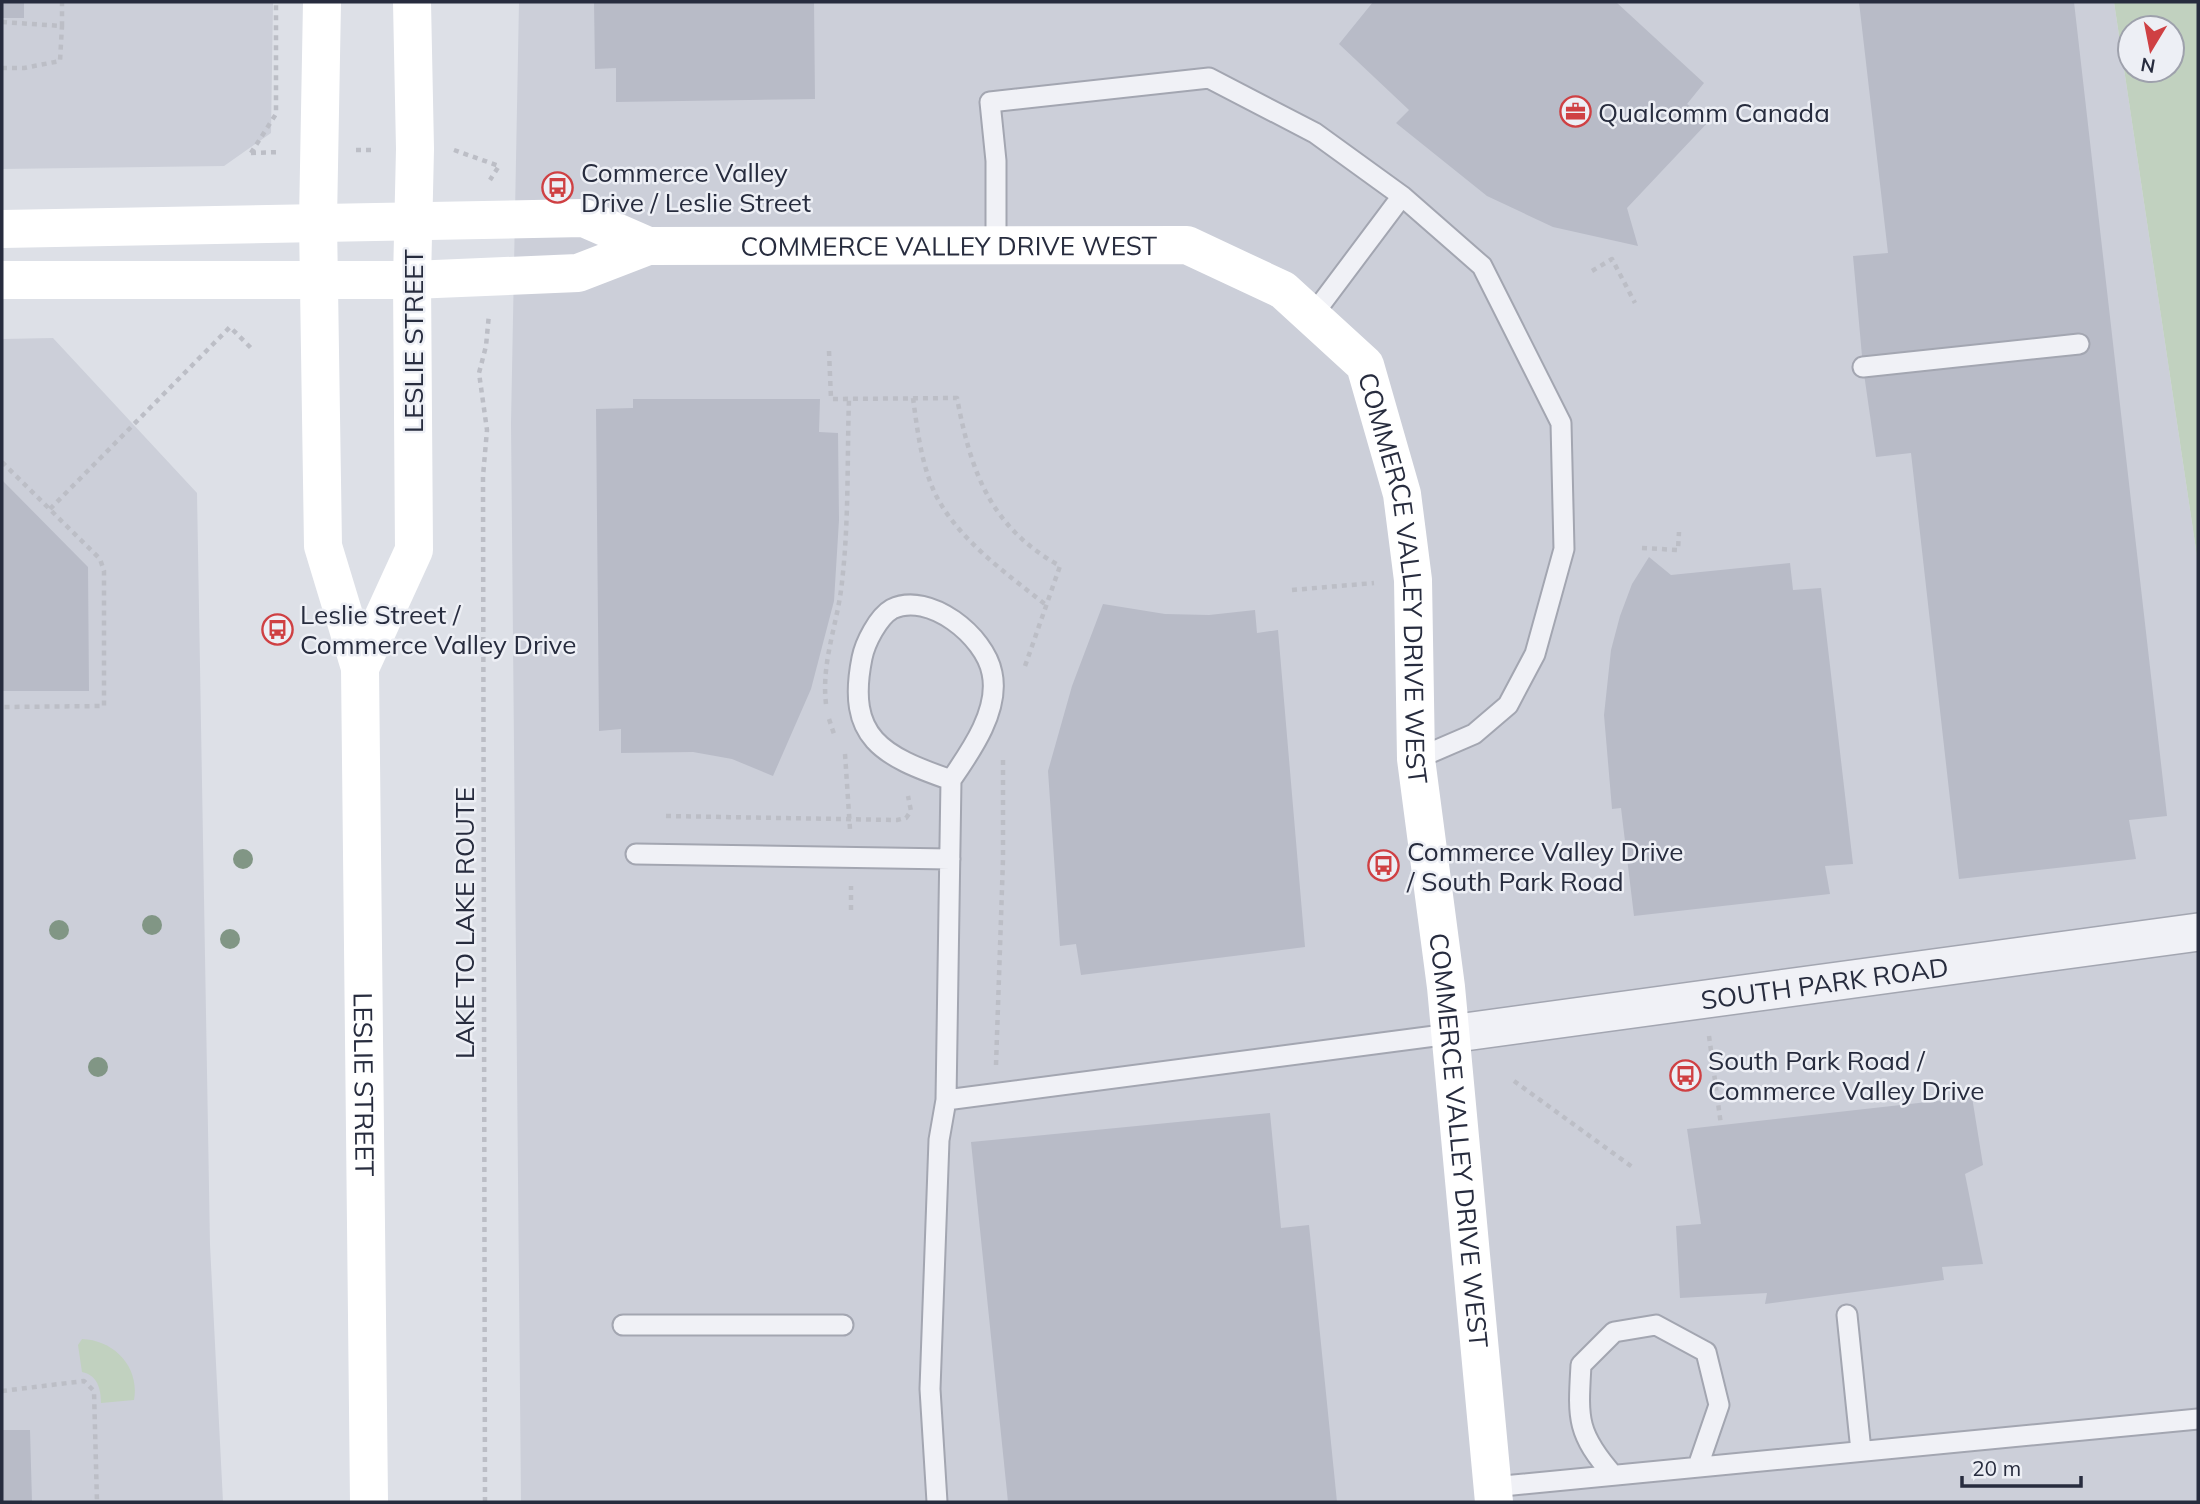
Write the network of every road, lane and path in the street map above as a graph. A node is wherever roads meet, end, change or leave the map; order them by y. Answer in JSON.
{"nodes":[{"id":1,"x":62,"y":2,"type":"edge"},
{"id":2,"x":276,"y":2,"type":"edge"},
{"id":3,"x":322,"y":2,"type":"edge"},
{"id":4,"x":412,"y":2,"type":"edge"},
{"id":5,"x":2,"y":22,"type":"edge"},
{"id":6,"x":62,"y":26,"type":"junction"},
{"id":7,"x":2,"y":68,"type":"edge"},
{"id":8,"x":415,"y":149,"type":"junction"},
{"id":9,"x":319,"y":151,"type":"junction"},
{"id":10,"x":488,"y":184,"type":"dead end"},
{"id":11,"x":1402,"y":196,"type":"junction"},
{"id":12,"x":318,"y":222,"type":"junction"},
{"id":13,"x":413,"y":222,"type":"junction"},
{"id":14,"x":2,"y":229,"type":"edge"},
{"id":15,"x":648,"y":246,"type":"junction"},
{"id":16,"x":996,"y":246,"type":"junction"},
{"id":17,"x":1592,"y":271,"type":"dead end"},
{"id":18,"x":2,"y":280,"type":"edge"},
{"id":19,"x":411,"y":280,"type":"junction"},
{"id":20,"x":318,"y":281,"type":"junction"},
{"id":21,"x":1635,"y":303,"type":"dead end"},
{"id":22,"x":1312,"y":316,"type":"junction"},
{"id":23,"x":489,"y":317,"type":"dead end"},
{"id":24,"x":2078,"y":344,"type":"dead end"},
{"id":25,"x":253,"y":350,"type":"dead end"},
{"id":26,"x":829,"y":351,"type":"dead end"},
{"id":27,"x":1863,"y":367,"type":"dead end"},
{"id":28,"x":913,"y":398,"type":"dead end"},
{"id":29,"x":831,"y":399,"type":"dead end"},
{"id":30,"x":2,"y":462,"type":"edge"},
{"id":31,"x":50,"y":509,"type":"junction"},
{"id":32,"x":1679,"y":532,"type":"dead end"},
{"id":33,"x":1642,"y":548,"type":"dead end"},
{"id":34,"x":1413,"y":580,"type":"junction"},
{"id":35,"x":1292,"y":590,"type":"dead end"},
{"id":36,"x":1046,"y":605,"type":"dead end"},
{"id":37,"x":360,"y":668,"type":"junction"},
{"id":38,"x":2,"y":707,"type":"edge"},
{"id":39,"x":845,"y":753,"type":"dead end"},
{"id":40,"x":1416,"y":759,"type":"junction"},
{"id":41,"x":854,"y":761,"type":"dead end"},
{"id":42,"x":951,"y":780,"type":"junction"},
{"id":43,"x":901,"y":790,"type":"dead end"},
{"id":44,"x":666,"y":816,"type":"dead end"},
{"id":45,"x":636,"y":854,"type":"dead end"},
{"id":46,"x":950,"y":859,"type":"junction"},
{"id":47,"x":2198,"y":932,"type":"edge"},
{"id":48,"x":1704,"y":1002,"type":"junction"},
{"id":49,"x":1450,"y":1034,"type":"junction"},
{"id":50,"x":1514,"y":1081,"type":"dead end"},
{"id":51,"x":946,"y":1100,"type":"junction"},
{"id":52,"x":1721,"y":1125,"type":"dead end"},
{"id":53,"x":1635,"y":1169,"type":"dead end"},
{"id":54,"x":1847,"y":1315,"type":"dead end"},
{"id":55,"x":623,"y":1325,"type":"dead end"},
{"id":56,"x":843,"y":1325,"type":"dead end"},
{"id":57,"x":2,"y":1391,"type":"edge"},
{"id":58,"x":2198,"y":1419,"type":"edge"},
{"id":59,"x":1861,"y":1451,"type":"junction"},
{"id":60,"x":1698,"y":1466,"type":"junction"},
{"id":61,"x":1613,"y":1475,"type":"junction"},
{"id":62,"x":1493,"y":1495,"type":"edge"},
{"id":63,"x":97,"y":1502,"type":"edge"},
{"id":64,"x":369,"y":1502,"type":"edge"},
{"id":65,"x":485,"y":1502,"type":"edge"},
{"id":66,"x":937,"y":1502,"type":"edge"}],
"edges":[{"from":1,"to":6,"type":"path"},
{"from":2,"to":9,"type":"path"},
{"from":3,"to":9,"type":"street","name":"LESLIE STREET"},
{"from":4,"to":8,"type":"street","name":"LESLIE STREET"},
{"from":5,"to":6,"type":"path"},
{"from":6,"to":7,"type":"path"},
{"from":8,"to":9,"type":"path"},
{"from":8,"to":10,"type":"path"},
{"from":8,"to":13,"type":"street","name":"LESLIE STREET"},
{"from":9,"to":12,"type":"street","name":"LESLIE STREET"},
{"from":11,"to":16,"type":"lane"},
{"from":11,"to":22,"type":"lane"},
{"from":11,"to":40,"type":"lane"},
{"from":12,"to":13,"type":"street","name":"COMMERCE VALLEY DRIVE WEST"},
{"from":12,"to":14,"type":"street","name":"COMMERCE VALLEY DRIVE WEST"},
{"from":12,"to":20,"type":"street","name":"LESLIE STREET"},
{"from":13,"to":15,"type":"street","name":"COMMERCE VALLEY DRIVE WEST"},
{"from":13,"to":19,"type":"street","name":"LESLIE STREET"},
{"from":15,"to":16,"type":"street","name":"COMMERCE VALLEY DRIVE WEST"},
{"from":15,"to":19,"type":"street","name":"COMMERCE VALLEY DRIVE WEST"},
{"from":16,"to":22,"type":"street","name":"COMMERCE VALLEY DRIVE WEST"},
{"from":17,"to":21,"type":"path"},
{"from":18,"to":20,"type":"street","name":"COMMERCE VALLEY DRIVE WEST"},
{"from":19,"to":20,"type":"street","name":"COMMERCE VALLEY DRIVE WEST"},
{"from":19,"to":37,"type":"street","name":"LESLIE STREET"},
{"from":20,"to":37,"type":"street","name":"LESLIE STREET"},
{"from":22,"to":34,"type":"street","name":"COMMERCE VALLEY DRIVE WEST"},
{"from":23,"to":65,"type":"path","name":"LAKE TO LAKE ROUTE"},
{"from":24,"to":27,"type":"lane"},
{"from":25,"to":31,"type":"path"},
{"from":26,"to":29,"type":"path"},
{"from":28,"to":36,"type":"path"},
{"from":30,"to":31,"type":"path"},
{"from":31,"to":38,"type":"path"},
{"from":32,"to":33,"type":"path"},
{"from":34,"to":35,"type":"path"},
{"from":34,"to":40,"type":"street","name":"COMMERCE VALLEY DRIVE WEST"},
{"from":37,"to":64,"type":"street","name":"LESLIE STREET"},
{"from":39,"to":41,"type":"path"},
{"from":40,"to":49,"type":"street","name":"COMMERCE VALLEY DRIVE WEST"},
{"from":42,"to":42,"type":"lane"},
{"from":42,"to":46,"type":"lane"},
{"from":43,"to":44,"type":"path"},
{"from":45,"to":46,"type":"lane"},
{"from":46,"to":51,"type":"lane"},
{"from":47,"to":48,"type":"street","name":"SOUTH PARK ROAD"},
{"from":48,"to":49,"type":"street","name":"SOUTH PARK ROAD"},
{"from":48,"to":52,"type":"path"},
{"from":49,"to":51,"type":"lane"},
{"from":49,"to":62,"type":"street","name":"COMMERCE VALLEY DRIVE WEST"},
{"from":50,"to":53,"type":"path"},
{"from":51,"to":66,"type":"lane"},
{"from":54,"to":59,"type":"lane"},
{"from":55,"to":56,"type":"lane"},
{"from":57,"to":63,"type":"path"},
{"from":58,"to":59,"type":"lane"},
{"from":59,"to":60,"type":"lane"},
{"from":60,"to":61,"type":"lane"},
{"from":60,"to":61,"type":"lane"},
{"from":61,"to":62,"type":"lane"}]}
